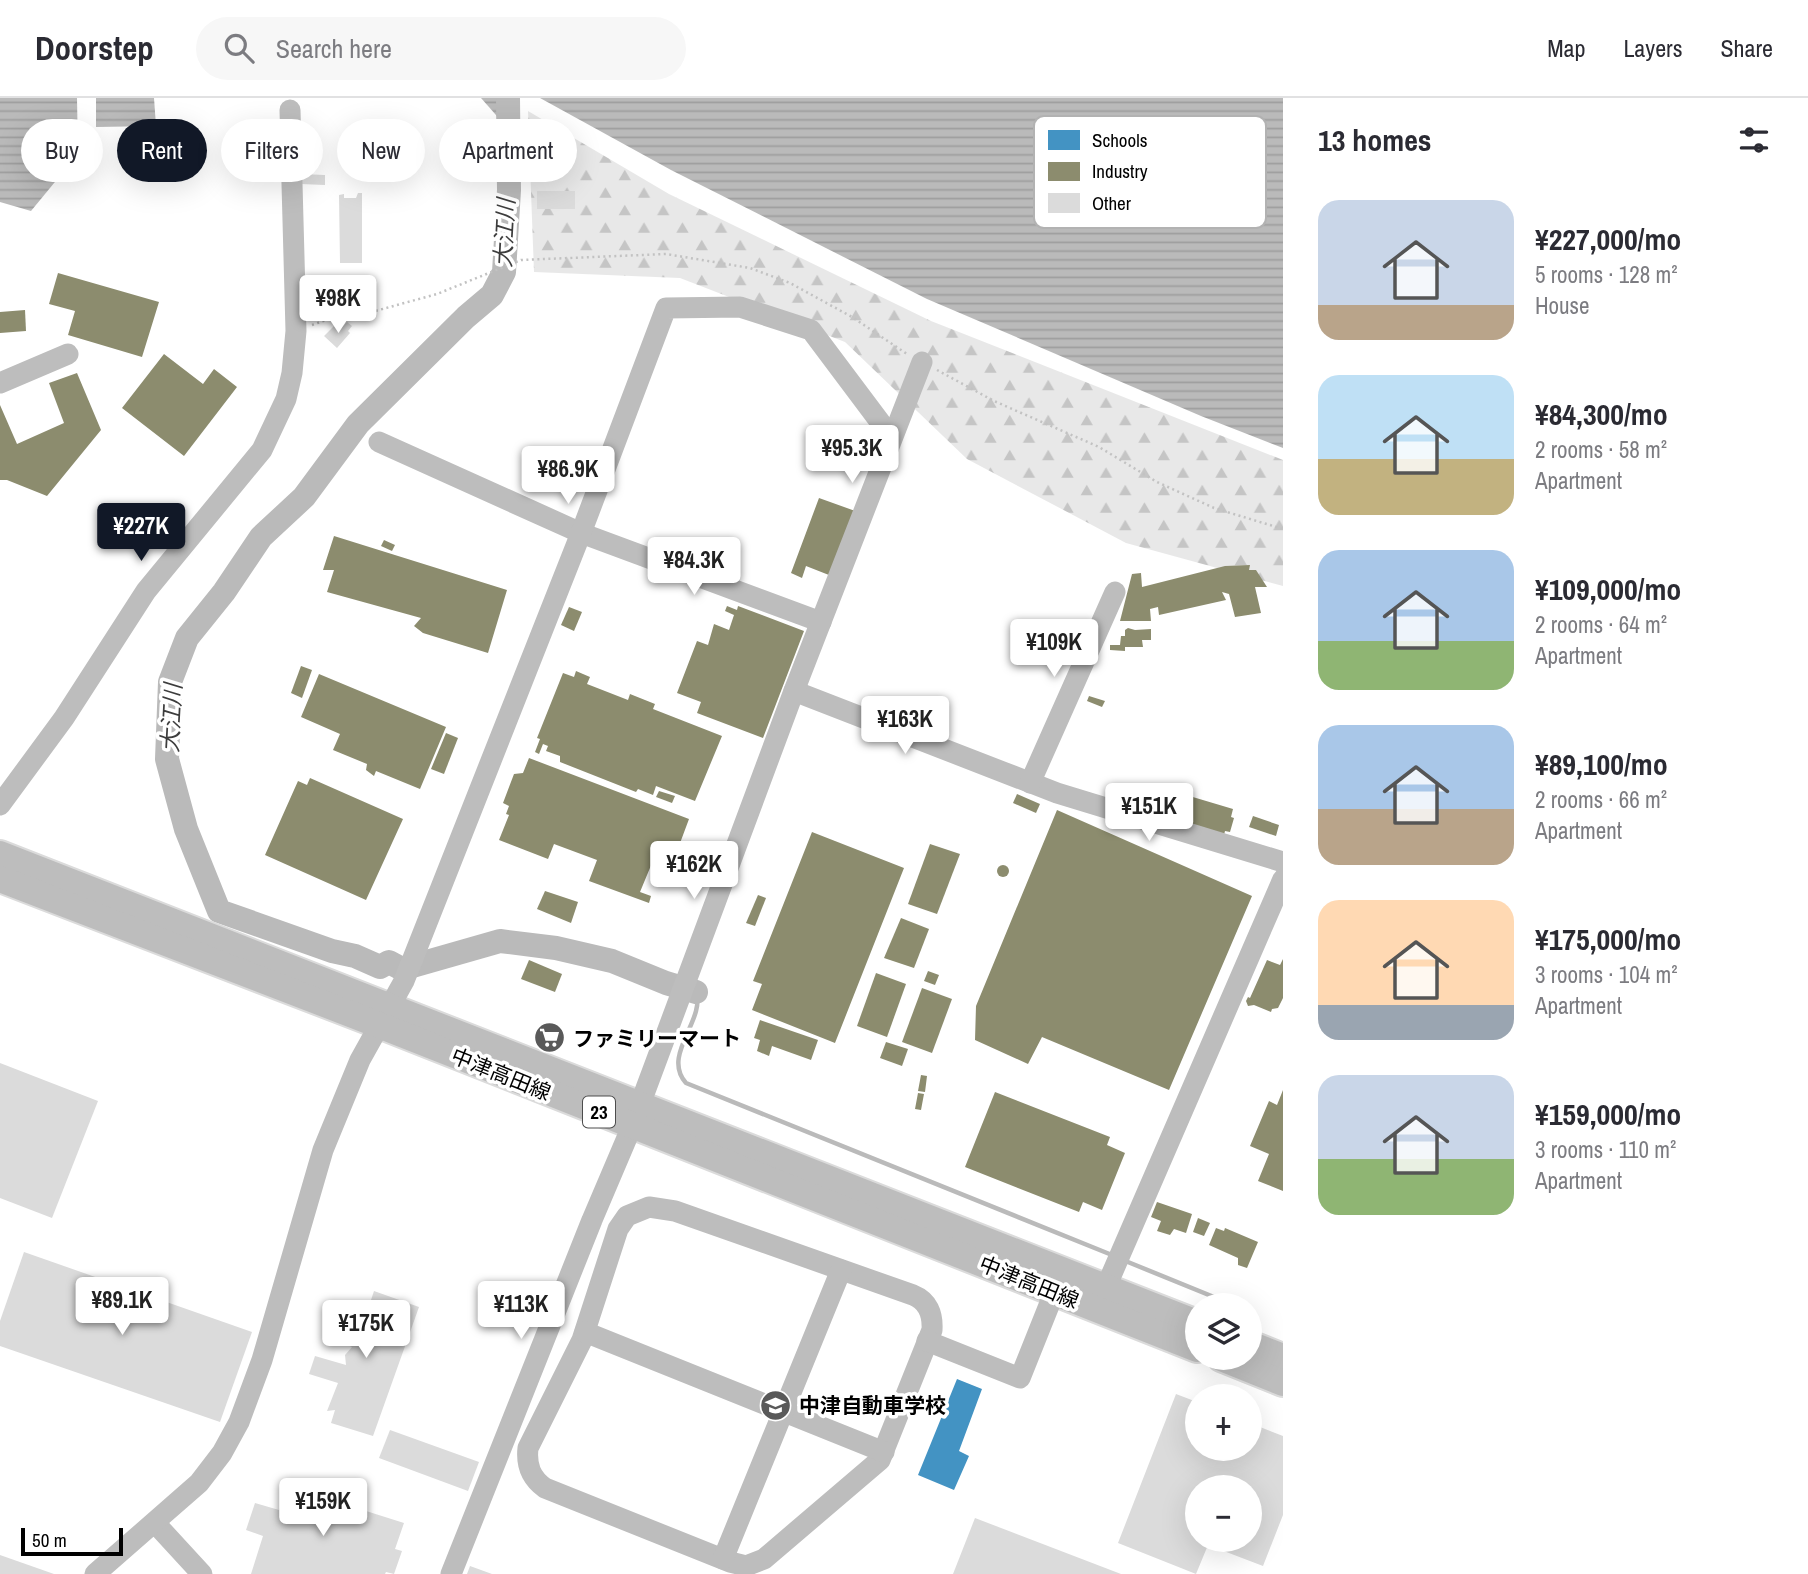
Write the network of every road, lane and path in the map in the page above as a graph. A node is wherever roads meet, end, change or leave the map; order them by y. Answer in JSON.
{"nodes":[{"id":1,"x":290,"y":110,"type":"dead end"},
{"id":2,"x":296,"y":331,"type":"junction"},
{"id":3,"x":68,"y":354,"type":"dead end"},
{"id":4,"x":922,"y":362,"type":"junction"},
{"id":5,"x":0,"y":383,"type":"edge"},
{"id":6,"x":892,"y":438,"type":"junction"},
{"id":7,"x":379,"y":442,"type":"dead end"},
{"id":8,"x":1283,"y":529,"type":"edge"},
{"id":9,"x":581,"y":533,"type":"junction"},
{"id":10,"x":1115,"y":592,"type":"dead end"},
{"id":11,"x":821,"y":622,"type":"junction"},
{"id":12,"x":794,"y":691,"type":"junction"},
{"id":13,"x":1030,"y":782,"type":"junction"},
{"id":14,"x":0,"y":805,"type":"edge"},
{"id":15,"x":0,"y":855,"type":"edge"},
{"id":16,"x":1283,"y":862,"type":"edge"},
{"id":17,"x":0,"y":879,"type":"edge"},
{"id":18,"x":1283,"y":879,"type":"edge"},
{"id":19,"x":385,"y":1016,"type":"junction"},
{"id":20,"x":636,"y":1115,"type":"junction"},
{"id":21,"x":841,"y":1270,"type":"junction"},
{"id":22,"x":1058,"y":1281,"type":"junction"},
{"id":23,"x":1102,"y":1298,"type":"junction"},
{"id":24,"x":1185,"y":1320,"type":"edge"},
{"id":25,"x":586,"y":1332,"type":"junction"},
{"id":26,"x":927,"y":1341,"type":"junction"},
{"id":27,"x":1185,"y":1343,"type":"edge"},
{"id":28,"x":1262,"y":1349,"type":"edge"},
{"id":29,"x":1283,"y":1357,"type":"edge"},
{"id":30,"x":1251,"y":1370,"type":"edge"},
{"id":31,"x":1283,"y":1383,"type":"edge"},
{"id":32,"x":783,"y":1412,"type":"junction"},
{"id":33,"x":884,"y":1452,"type":"junction"},
{"id":34,"x":155,"y":1524,"type":"junction"},
{"id":35,"x":723,"y":1559,"type":"junction"},
{"id":36,"x":95,"y":1574,"type":"edge"},
{"id":37,"x":202,"y":1574,"type":"edge"},
{"id":38,"x":451,"y":1574,"type":"edge"}],
"edges":[{"from":1,"to":2,"type":"street"},
{"from":2,"to":4,"type":"path"},
{"from":2,"to":14,"type":"street"},
{"from":3,"to":5,"type":"street"},
{"from":4,"to":6,"type":"street"},
{"from":4,"to":8,"type":"path"},
{"from":6,"to":9,"type":"street"},
{"from":6,"to":11,"type":"street"},
{"from":7,"to":9,"type":"street"},
{"from":9,"to":11,"type":"street"},
{"from":9,"to":19,"type":"street"},
{"from":10,"to":13,"type":"street"},
{"from":11,"to":12,"type":"street"},
{"from":12,"to":13,"type":"street"},
{"from":12,"to":20,"type":"street"},
{"from":13,"to":16,"type":"street"},
{"from":15,"to":19,"type":"main road","name":"中津高田線","number":"23"},
{"from":17,"to":19,"type":"main road","name":"中津高田線","number":"23"},
{"from":18,"to":23,"type":"street"},
{"from":19,"to":20,"type":"main road","name":"中津高田線","number":"23"},
{"from":19,"to":34,"type":"street"},
{"from":20,"to":22,"type":"main road","name":"中津高田線","number":"23"},
{"from":20,"to":38,"type":"street"},
{"from":21,"to":25,"type":"street"},
{"from":21,"to":26,"type":"street"},
{"from":21,"to":32,"type":"street"},
{"from":22,"to":23,"type":"main road","name":"中津高田線","number":"23"},
{"from":22,"to":26,"type":"street"},
{"from":23,"to":24,"type":"main road","name":"中津高田線","number":"23"},
{"from":23,"to":27,"type":"main road","name":"中津高田線","number":"23"},
{"from":25,"to":32,"type":"street"},
{"from":25,"to":35,"type":"street"},
{"from":26,"to":33,"type":"street"},
{"from":28,"to":29,"type":"main road"},
{"from":30,"to":31,"type":"main road"},
{"from":32,"to":33,"type":"street"},
{"from":32,"to":35,"type":"street"},
{"from":33,"to":35,"type":"street"},
{"from":34,"to":36,"type":"street"},
{"from":34,"to":37,"type":"street"}]}
